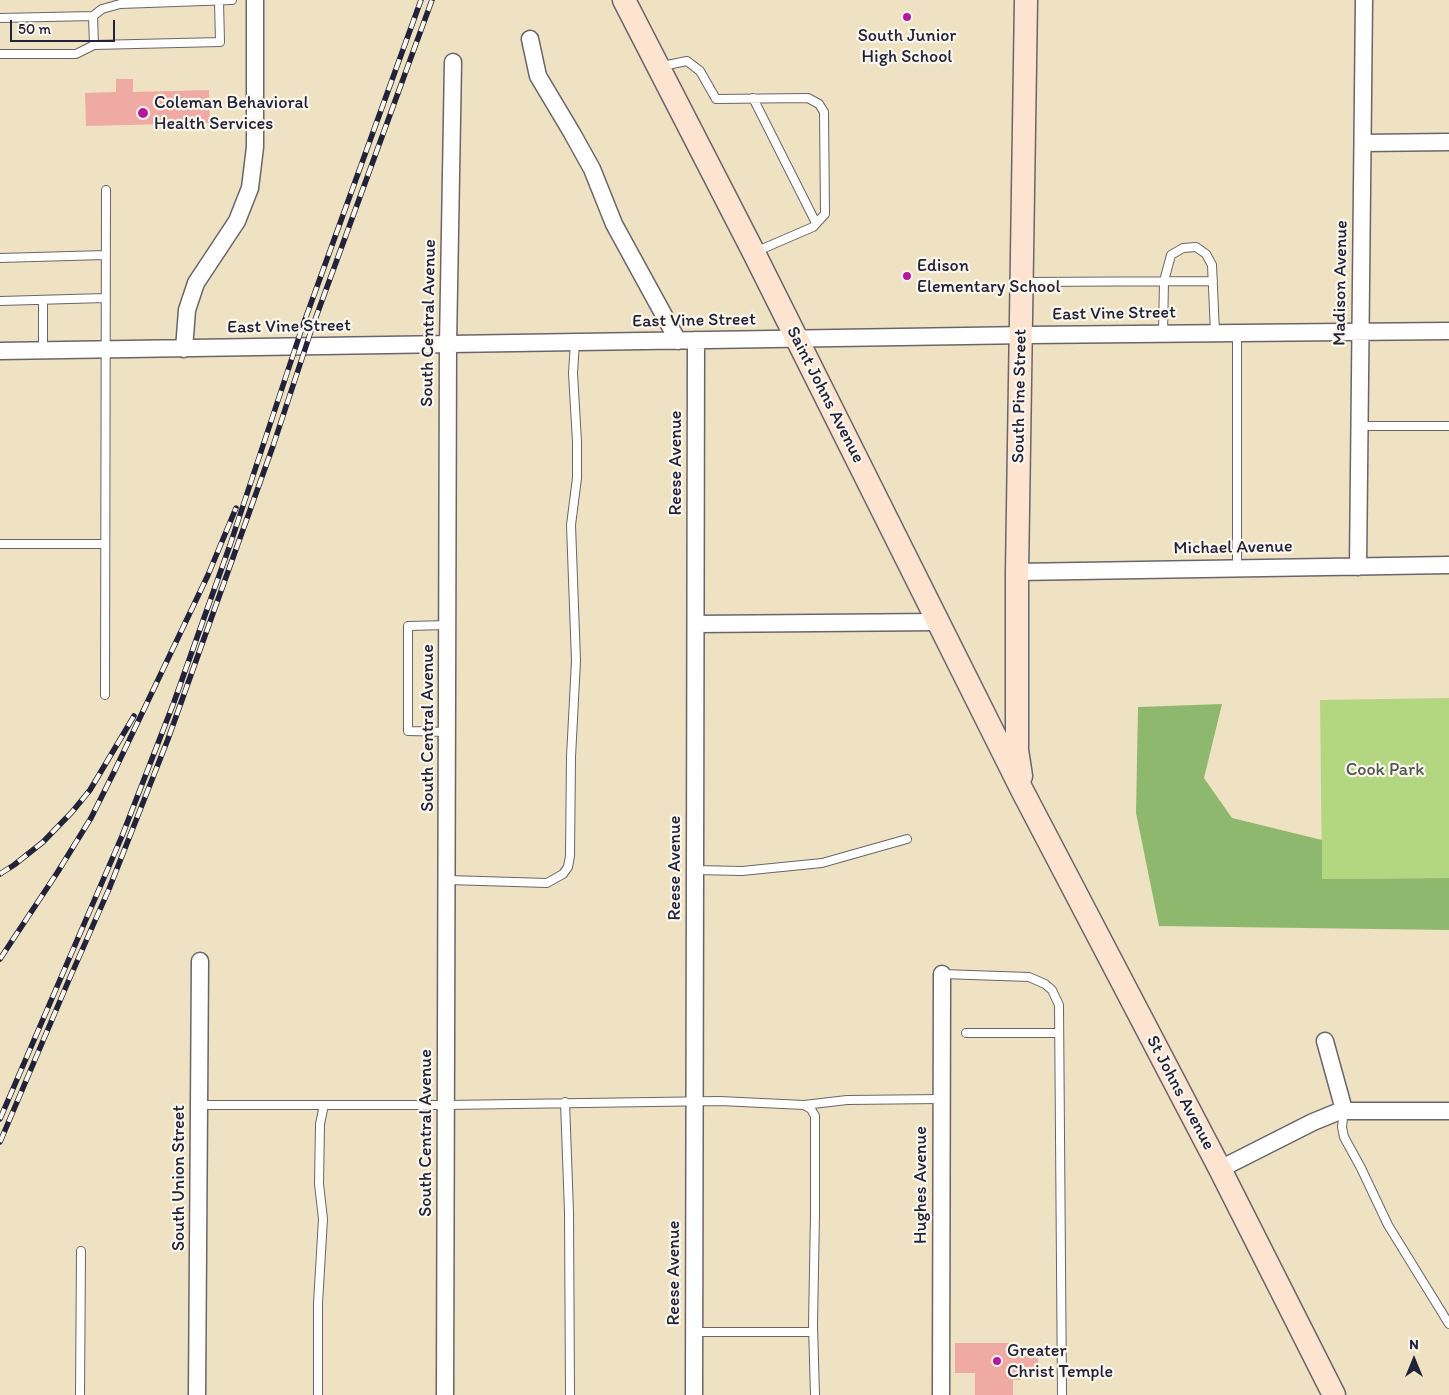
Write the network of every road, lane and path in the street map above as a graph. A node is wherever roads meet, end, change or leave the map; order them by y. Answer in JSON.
{"nodes":[{"id":1,"x":102,"y":0,"type":"edge"},
{"id":2,"x":232,"y":0,"type":"edge"},
{"id":3,"x":255,"y":0,"type":"edge"},
{"id":4,"x":624,"y":0,"type":"edge"},
{"id":5,"x":1026,"y":0,"type":"edge"},
{"id":6,"x":1364,"y":0,"type":"edge"},
{"id":7,"x":219,"y":1,"type":"edge"},
{"id":8,"x":102,"y":9,"type":"junction"},
{"id":9,"x":93,"y":16,"type":"junction"},
{"id":10,"x":0,"y":18,"type":"edge"},
{"id":11,"x":530,"y":39,"type":"dead end"},
{"id":12,"x":94,"y":45,"type":"junction"},
{"id":13,"x":0,"y":54,"type":"edge"},
{"id":14,"x":453,"y":62,"type":"dead end"},
{"id":15,"x":658,"y":67,"type":"junction"},
{"id":16,"x":753,"y":98,"type":"junction"},
{"id":17,"x":1449,"y":142,"type":"edge"},
{"id":18,"x":1363,"y":143,"type":"junction"},
{"id":19,"x":106,"y":190,"type":"dead end"},
{"id":20,"x":815,"y":225,"type":"junction"},
{"id":21,"x":754,"y":253,"type":"junction"},
{"id":22,"x":105,"y":255,"type":"junction"},
{"id":23,"x":0,"y":258,"type":"edge"},
{"id":24,"x":1164,"y":281,"type":"junction"},
{"id":25,"x":1213,"y":281,"type":"junction"},
{"id":26,"x":1022,"y":282,"type":"junction"},
{"id":27,"x":105,"y":298,"type":"junction"},
{"id":28,"x":43,"y":300,"type":"junction"},
{"id":29,"x":0,"y":301,"type":"edge"},
{"id":30,"x":1361,"y":331,"type":"junction"},
{"id":31,"x":1449,"y":331,"type":"edge"},
{"id":32,"x":1216,"y":333,"type":"junction"},
{"id":33,"x":1237,"y":333,"type":"junction"},
{"id":34,"x":1163,"y":334,"type":"junction"},
{"id":35,"x":1021,"y":336,"type":"junction"},
{"id":36,"x":796,"y":339,"type":"junction"},
{"id":37,"x":696,"y":340,"type":"junction"},
{"id":38,"x":678,"y":341,"type":"junction"},
{"id":39,"x":575,"y":342,"type":"junction"},
{"id":40,"x":448,"y":344,"type":"junction"},
{"id":41,"x":184,"y":349,"type":"junction"},
{"id":42,"x":104,"y":350,"type":"junction"},
{"id":43,"x":0,"y":351,"type":"edge"},
{"id":44,"x":43,"y":351,"type":"junction"},
{"id":45,"x":1360,"y":426,"type":"junction"},
{"id":46,"x":1449,"y":426,"type":"edge"},
{"id":47,"x":0,"y":544,"type":"edge"},
{"id":48,"x":105,"y":544,"type":"junction"},
{"id":49,"x":1449,"y":565,"type":"edge"},
{"id":50,"x":1358,"y":566,"type":"junction"},
{"id":51,"x":1237,"y":568,"type":"junction"},
{"id":52,"x":1017,"y":572,"type":"junction"},
{"id":53,"x":938,"y":622,"type":"junction"},
{"id":54,"x":696,"y":624,"type":"junction"},
{"id":55,"x":448,"y":625,"type":"junction"},
{"id":56,"x":105,"y":695,"type":"dead end"},
{"id":57,"x":448,"y":732,"type":"junction"},
{"id":58,"x":1023,"y":792,"type":"junction"},
{"id":59,"x":908,"y":838,"type":"dead end"},
{"id":60,"x":695,"y":870,"type":"junction"},
{"id":61,"x":448,"y":880,"type":"junction"},
{"id":62,"x":200,"y":961,"type":"dead end"},
{"id":63,"x":942,"y":974,"type":"joint"},
{"id":64,"x":966,"y":1033,"type":"dead end"},
{"id":65,"x":1059,"y":1033,"type":"junction"},
{"id":66,"x":1324,"y":1041,"type":"dead end"},
{"id":67,"x":942,"y":1099,"type":"junction"},
{"id":68,"x":694,"y":1101,"type":"junction"},
{"id":69,"x":565,"y":1102,"type":"junction"},
{"id":70,"x":446,"y":1104,"type":"junction"},
{"id":71,"x":199,"y":1105,"type":"junction"},
{"id":72,"x":324,"y":1105,"type":"junction"},
{"id":73,"x":804,"y":1105,"type":"junction"},
{"id":74,"x":1344,"y":1110,"type":"junction"},
{"id":75,"x":1449,"y":1111,"type":"edge"},
{"id":76,"x":1220,"y":1169,"type":"junction"},
{"id":77,"x":81,"y":1251,"type":"dead end"},
{"id":78,"x":1449,"y":1324,"type":"edge"},
{"id":79,"x":694,"y":1332,"type":"junction"},
{"id":80,"x":813,"y":1332,"type":"junction"},
{"id":81,"x":80,"y":1395,"type":"edge"},
{"id":82,"x":197,"y":1395,"type":"edge"},
{"id":83,"x":318,"y":1395,"type":"edge"},
{"id":84,"x":445,"y":1395,"type":"edge"},
{"id":85,"x":570,"y":1395,"type":"edge"},
{"id":86,"x":694,"y":1395,"type":"edge"},
{"id":87,"x":815,"y":1395,"type":"edge"},
{"id":88,"x":941,"y":1395,"type":"edge"},
{"id":89,"x":1062,"y":1395,"type":"edge"},
{"id":90,"x":1334,"y":1395,"type":"edge"}],
"edges":[{"from":1,"to":8,"type":"lane"},
{"from":2,"to":7,"type":"lane"},
{"from":3,"to":41,"type":"street"},
{"from":4,"to":15,"type":"main road","name":"Saint Johns Avenue"},
{"from":5,"to":26,"type":"main road","name":"South Pine Street"},
{"from":6,"to":18,"type":"street","name":"Madison Avenue"},
{"from":7,"to":8,"type":"lane"},
{"from":7,"to":12,"type":"lane"},
{"from":8,"to":9,"type":"lane"},
{"from":9,"to":10,"type":"lane"},
{"from":9,"to":12,"type":"lane"},
{"from":11,"to":38,"type":"street"},
{"from":12,"to":13,"type":"lane"},
{"from":14,"to":40,"type":"street","name":"South Central Avenue"},
{"from":15,"to":16,"type":"lane"},
{"from":15,"to":21,"type":"main road","name":"Saint Johns Avenue"},
{"from":16,"to":20,"type":"lane"},
{"from":16,"to":20,"type":"lane"},
{"from":17,"to":18,"type":"street"},
{"from":18,"to":30,"type":"street","name":"Madison Avenue"},
{"from":19,"to":22,"type":"lane"},
{"from":20,"to":21,"type":"lane"},
{"from":21,"to":36,"type":"main road","name":"Saint Johns Avenue"},
{"from":22,"to":23,"type":"lane"},
{"from":22,"to":27,"type":"lane"},
{"from":24,"to":25,"type":"lane"},
{"from":24,"to":25,"type":"lane"},
{"from":24,"to":26,"type":"lane"},
{"from":24,"to":34,"type":"lane"},
{"from":25,"to":32,"type":"lane"},
{"from":26,"to":35,"type":"main road","name":"South Pine Street"},
{"from":27,"to":28,"type":"lane"},
{"from":27,"to":42,"type":"lane"},
{"from":28,"to":29,"type":"lane"},
{"from":28,"to":44,"type":"lane"},
{"from":30,"to":31,"type":"street","name":"East Vine Street"},
{"from":30,"to":33,"type":"street","name":"East Vine Street"},
{"from":30,"to":45,"type":"street","name":"Madison Avenue"},
{"from":32,"to":33,"type":"street","name":"East Vine Street"},
{"from":32,"to":34,"type":"street","name":"East Vine Street"},
{"from":33,"to":51,"type":"lane"},
{"from":34,"to":35,"type":"street","name":"East Vine Street"},
{"from":35,"to":36,"type":"street","name":"East Vine Street"},
{"from":35,"to":52,"type":"main road","name":"South Pine Street"},
{"from":36,"to":37,"type":"street","name":"East Vine Street"},
{"from":36,"to":53,"type":"main road","name":"Saint Johns Avenue"},
{"from":37,"to":38,"type":"street","name":"East Vine Street"},
{"from":37,"to":54,"type":"street","name":"Reese Avenue"},
{"from":38,"to":39,"type":"street","name":"East Vine Street"},
{"from":39,"to":40,"type":"street","name":"East Vine Street"},
{"from":39,"to":61,"type":"lane"},
{"from":40,"to":41,"type":"street","name":"East Vine Street"},
{"from":40,"to":55,"type":"street","name":"South Central Avenue"},
{"from":41,"to":42,"type":"street","name":"East Vine Street"},
{"from":42,"to":44,"type":"street","name":"East Vine Street"},
{"from":42,"to":48,"type":"lane"},
{"from":43,"to":44,"type":"street","name":"East Vine Street"},
{"from":45,"to":46,"type":"lane"},
{"from":45,"to":50,"type":"street","name":"Madison Avenue"},
{"from":47,"to":48,"type":"lane"},
{"from":48,"to":56,"type":"lane"},
{"from":49,"to":50,"type":"street","name":"Michael Avenue"},
{"from":50,"to":51,"type":"street","name":"Michael Avenue"},
{"from":51,"to":52,"type":"street","name":"Michael Avenue"},
{"from":52,"to":58,"type":"main road","name":"South Pine Street"},
{"from":53,"to":54,"type":"street"},
{"from":53,"to":58,"type":"main road","name":"Saint Johns Avenue"},
{"from":54,"to":60,"type":"street","name":"Reese Avenue"},
{"from":55,"to":57,"type":"street","name":"South Central Avenue"},
{"from":55,"to":57,"type":"lane"},
{"from":57,"to":61,"type":"street","name":"South Central Avenue"},
{"from":58,"to":76,"type":"main road","name":"St Johns Avenue"},
{"from":59,"to":60,"type":"lane"},
{"from":60,"to":68,"type":"street","name":"Reese Avenue"},
{"from":61,"to":70,"type":"street","name":"South Central Avenue"},
{"from":62,"to":71,"type":"street","name":"South Union Street"},
{"from":63,"to":65,"type":"lane"},
{"from":63,"to":67,"type":"street","name":"Hughes Avenue"},
{"from":64,"to":65,"type":"lane"},
{"from":65,"to":89,"type":"lane"},
{"from":66,"to":74,"type":"street"},
{"from":67,"to":73,"type":"lane"},
{"from":67,"to":88,"type":"street","name":"Hughes Avenue"},
{"from":68,"to":69,"type":"lane"},
{"from":68,"to":73,"type":"lane"},
{"from":68,"to":79,"type":"street","name":"Reese Avenue"},
{"from":69,"to":70,"type":"lane"},
{"from":69,"to":85,"type":"lane"},
{"from":70,"to":72,"type":"lane"},
{"from":70,"to":84,"type":"street","name":"South Central Avenue"},
{"from":71,"to":72,"type":"lane"},
{"from":71,"to":82,"type":"street","name":"South Union Street"},
{"from":72,"to":83,"type":"lane"},
{"from":73,"to":80,"type":"lane"},
{"from":74,"to":75,"type":"street"},
{"from":74,"to":76,"type":"street"},
{"from":74,"to":78,"type":"lane"},
{"from":76,"to":90,"type":"main road","name":"St Johns Avenue"},
{"from":77,"to":81,"type":"lane"},
{"from":79,"to":80,"type":"lane"},
{"from":79,"to":86,"type":"street","name":"Reese Avenue"},
{"from":80,"to":87,"type":"lane"}]}
